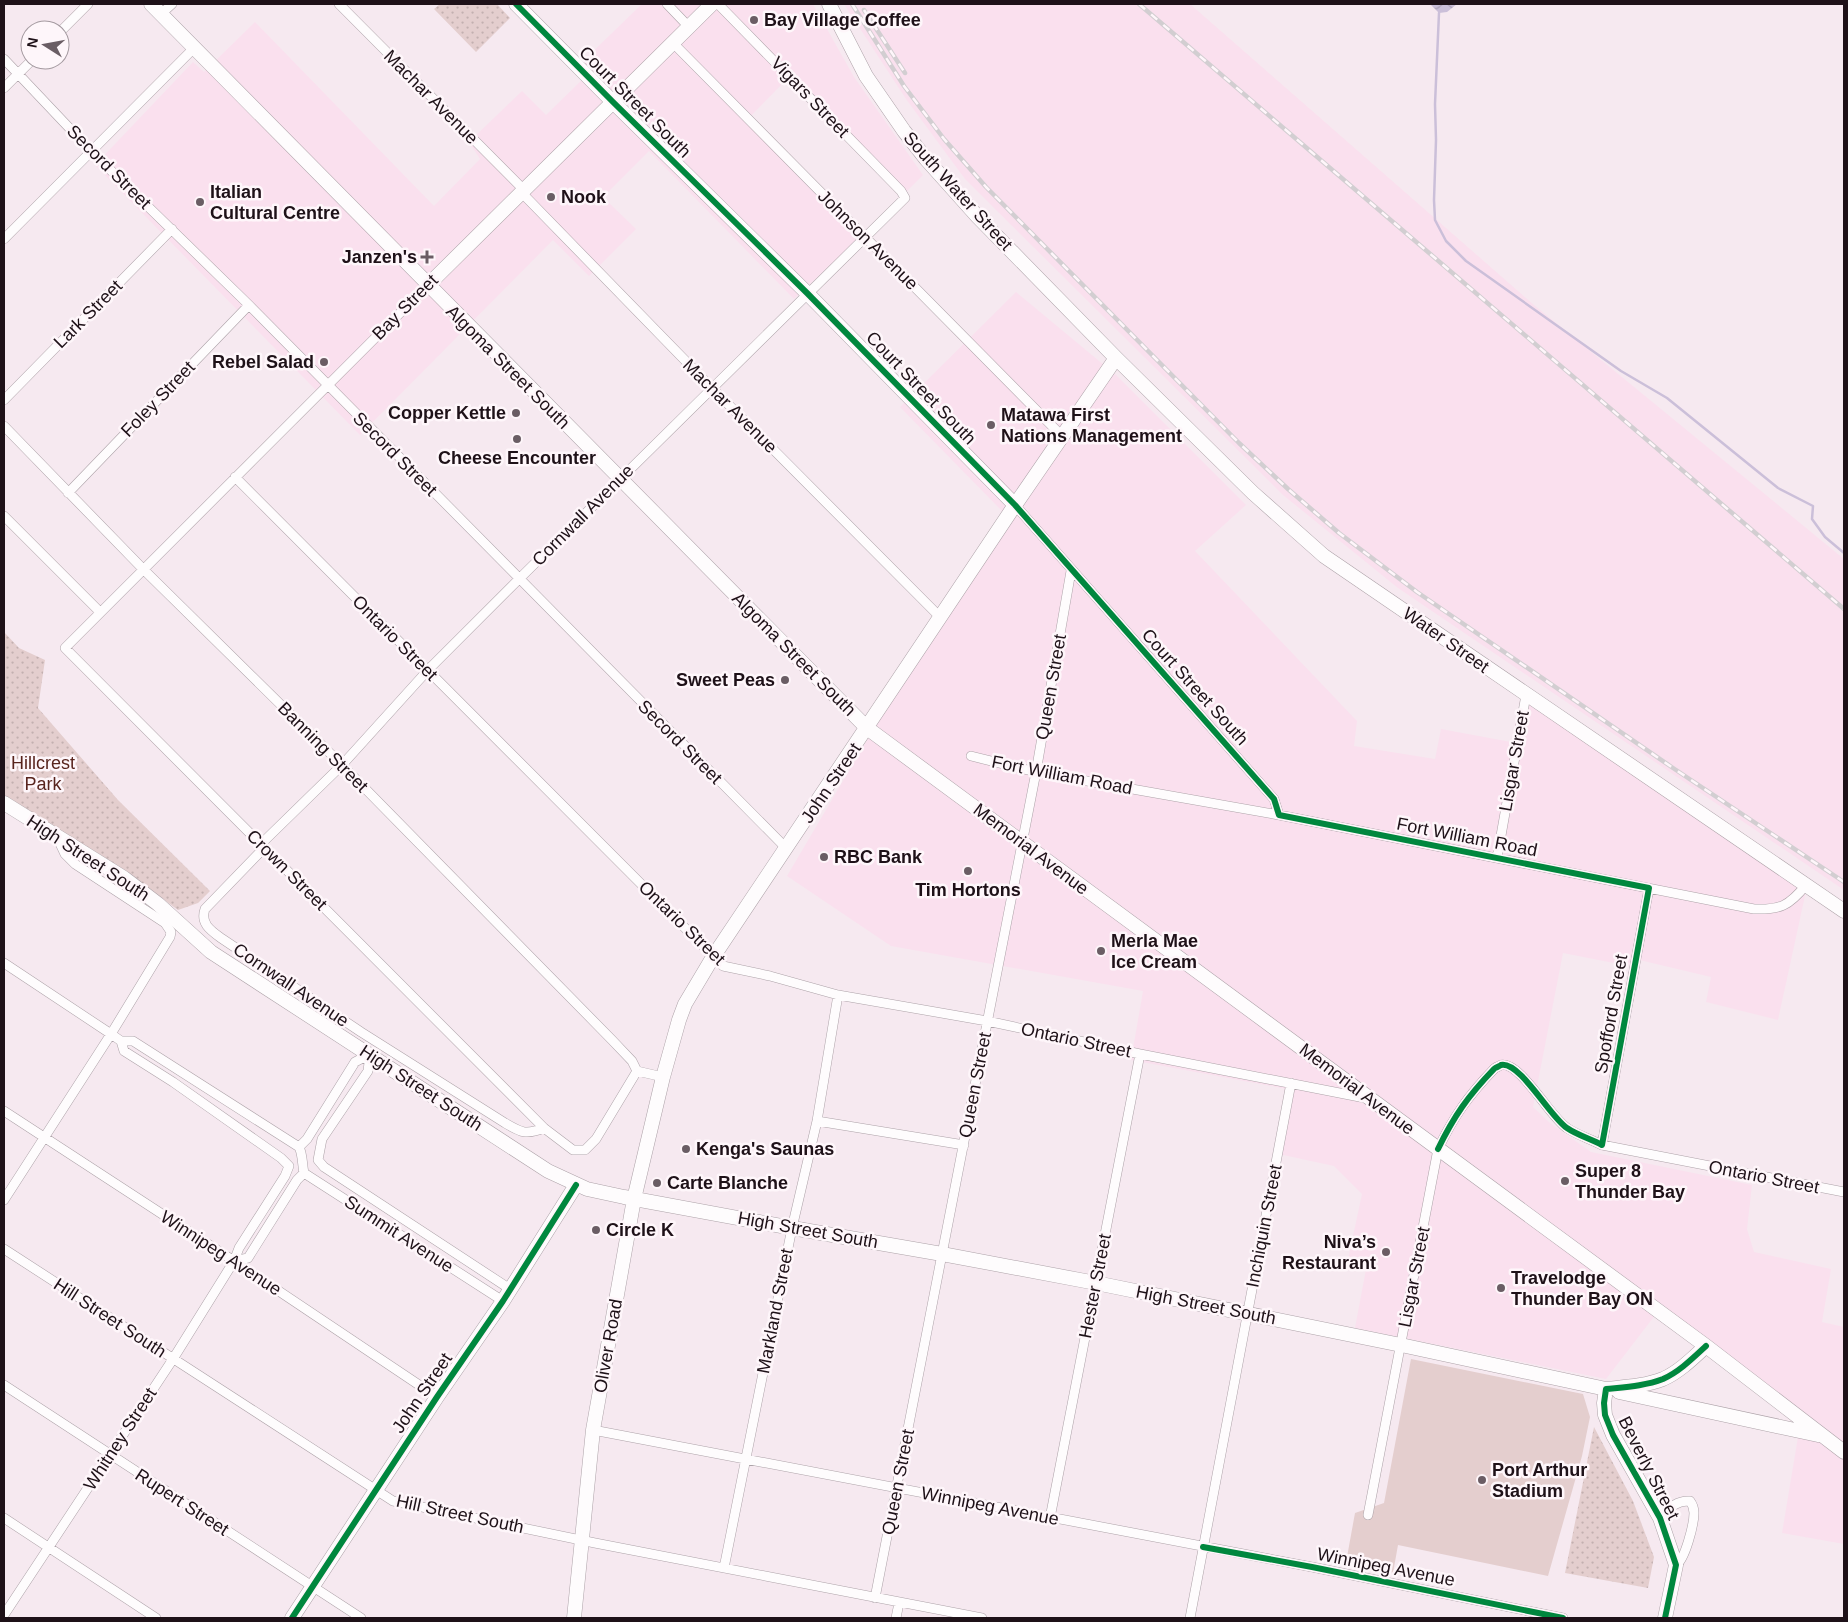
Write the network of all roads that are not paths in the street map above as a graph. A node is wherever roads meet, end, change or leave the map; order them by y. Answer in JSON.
{"nodes":[{"id":1,"x":88,"y":4,"type":"edge"},
{"id":2,"x":151,"y":4,"type":"edge"},
{"id":3,"x":172,"y":4,"type":"edge"},
{"id":4,"x":339,"y":4,"type":"edge"},
{"id":5,"x":516,"y":4,"type":"edge"},
{"id":6,"x":667,"y":4,"type":"edge"},
{"id":7,"x":712,"y":4,"type":"edge"},
{"id":8,"x":718,"y":4,"type":"edge"},
{"id":9,"x":828,"y":4,"type":"edge"},
{"id":10,"x":161,"y":14,"type":"junction"},
{"id":11,"x":70,"y":22,"type":"edge"},
{"id":12,"x":689,"y":27,"type":"junction"},
{"id":13,"x":673,"y":43,"type":"junction"},
{"id":14,"x":194,"y":48,"type":"junction"},
{"id":15,"x":4,"y":59,"type":"edge"},
{"id":16,"x":22,"y":70,"type":"edge"},
{"id":17,"x":18,"y":74,"type":"junction"},
{"id":18,"x":4,"y":88,"type":"edge"},
{"id":19,"x":613,"y":102,"type":"junction"},
{"id":20,"x":92,"y":152,"type":"junction"},
{"id":21,"x":522,"y":191,"type":"junction"},
{"id":22,"x":901,"y":191,"type":"joint"},
{"id":23,"x":172,"y":229,"type":"junction"},
{"id":24,"x":866,"y":238,"type":"junction"},
{"id":25,"x":4,"y":239,"type":"edge"},
{"id":26,"x":428,"y":285,"type":"junction"},
{"id":27,"x":807,"y":293,"type":"junction"},
{"id":28,"x":248,"y":305,"type":"junction"},
{"id":29,"x":1116,"y":358,"type":"junction"},
{"id":30,"x":328,"y":386,"type":"junction"},
{"id":31,"x":711,"y":387,"type":"junction"},
{"id":32,"x":4,"y":400,"type":"edge"},
{"id":33,"x":4,"y":426,"type":"edge"},
{"id":34,"x":1062,"y":436,"type":"junction"},
{"id":35,"x":236,"y":476,"type":"junction"},
{"id":36,"x":619,"y":479,"type":"junction"},
{"id":37,"x":68,"y":493,"type":"junction"},
{"id":38,"x":1015,"y":505,"type":"junction"},
{"id":39,"x":4,"y":516,"type":"edge"},
{"id":40,"x":143,"y":569,"type":"junction"},
{"id":41,"x":1071,"y":570,"type":"junction"},
{"id":42,"x":519,"y":579,"type":"junction"},
{"id":43,"x":99,"y":611,"type":"junction"},
{"id":44,"x":941,"y":618,"type":"junction"},
{"id":45,"x":428,"y":670,"type":"junction"},
{"id":46,"x":1526,"y":695,"type":"junction"},
{"id":47,"x":867,"y":728,"type":"junction"},
{"id":48,"x":971,"y":756,"type":"dead end"},
{"id":49,"x":342,"y":765,"type":"junction"},
{"id":50,"x":1036,"y":772,"type":"junction"},
{"id":51,"x":4,"y":803,"type":"edge"},
{"id":52,"x":1279,"y":815,"type":"junction"},
{"id":53,"x":58,"y":837,"type":"junction"},
{"id":54,"x":1022,"y":843,"type":"junction"},
{"id":55,"x":263,"y":845,"type":"junction"},
{"id":56,"x":787,"y":849,"type":"junction"},
{"id":57,"x":1497,"y":858,"type":"junction"},
{"id":58,"x":1806,"y":885,"type":"junction"},
{"id":59,"x":1649,"y":888,"type":"junction"},
{"id":60,"x":1844,"y":910,"type":"edge"},
{"id":61,"x":713,"y":957,"type":"junction"},
{"id":62,"x":4,"y":963,"type":"edge"},
{"id":63,"x":838,"y":995,"type":"junction"},
{"id":64,"x":987,"y":1021,"type":"junction"},
{"id":65,"x":111,"y":1034,"type":"junction"},
{"id":66,"x":121,"y":1041,"type":"junction"},
{"id":67,"x":370,"y":1054,"type":"junction"},
{"id":68,"x":1140,"y":1054,"type":"junction"},
{"id":69,"x":1506,"y":1066,"type":"joint"},
{"id":70,"x":180,"y":1071,"type":"junction"},
{"id":71,"x":636,"y":1071,"type":"junction"},
{"id":72,"x":663,"y":1077,"type":"junction"},
{"id":73,"x":173,"y":1082,"type":"junction"},
{"id":74,"x":1291,"y":1083,"type":"junction"},
{"id":75,"x":1372,"y":1099,"type":"junction"},
{"id":76,"x":4,"y":1111,"type":"edge"},
{"id":77,"x":817,"y":1121,"type":"junction"},
{"id":78,"x":544,"y":1128,"type":"junction"},
{"id":79,"x":44,"y":1139,"type":"junction"},
{"id":80,"x":964,"y":1145,"type":"junction"},
{"id":81,"x":1602,"y":1145,"type":"junction"},
{"id":82,"x":299,"y":1147,"type":"junction"},
{"id":83,"x":1438,"y":1149,"type":"junction"},
{"id":84,"x":304,"y":1173,"type":"junction"},
{"id":85,"x":576,"y":1185,"type":"junction"},
{"id":86,"x":1844,"y":1192,"type":"edge"},
{"id":87,"x":634,"y":1199,"type":"junction"},
{"id":88,"x":4,"y":1200,"type":"edge"},
{"id":89,"x":792,"y":1228,"type":"junction"},
{"id":90,"x":4,"y":1249,"type":"edge"},
{"id":91,"x":942,"y":1254,"type":"junction"},
{"id":92,"x":234,"y":1261,"type":"junction"},
{"id":93,"x":1096,"y":1283,"type":"junction"},
{"id":94,"x":506,"y":1295,"type":"junction"},
{"id":95,"x":1247,"y":1314,"type":"junction"},
{"id":96,"x":1401,"y":1345,"type":"junction"},
{"id":97,"x":1706,"y":1346,"type":"junction"},
{"id":98,"x":172,"y":1359,"type":"junction"},
{"id":99,"x":4,"y":1385,"type":"edge"},
{"id":100,"x":1606,"y":1389,"type":"junction"},
{"id":101,"x":437,"y":1397,"type":"junction"},
{"id":102,"x":593,"y":1430,"type":"junction"},
{"id":103,"x":1822,"y":1436,"type":"junction"},
{"id":104,"x":1844,"y":1452,"type":"edge"},
{"id":105,"x":110,"y":1455,"type":"junction"},
{"id":106,"x":746,"y":1459,"type":"junction"},
{"id":107,"x":898,"y":1488,"type":"junction"},
{"id":108,"x":376,"y":1491,"type":"junction"},
{"id":109,"x":1368,"y":1515,"type":"dead end"},
{"id":110,"x":4,"y":1518,"type":"edge"},
{"id":111,"x":1050,"y":1518,"type":"junction"},
{"id":112,"x":1660,"y":1518,"type":"junction"},
{"id":113,"x":581,"y":1540,"type":"junction"},
{"id":114,"x":1203,"y":1547,"type":"junction"},
{"id":115,"x":49,"y":1548,"type":"junction"},
{"id":116,"x":1676,"y":1566,"type":"junction"},
{"id":117,"x":724,"y":1568,"type":"junction"},
{"id":118,"x":313,"y":1588,"type":"junction"},
{"id":119,"x":876,"y":1598,"type":"junction"},
{"id":120,"x":898,"y":1602,"type":"junction"},
{"id":121,"x":4,"y":1615,"type":"edge"},
{"id":122,"x":156,"y":1618,"type":"edge"},
{"id":123,"x":292,"y":1618,"type":"edge"},
{"id":124,"x":361,"y":1618,"type":"edge"},
{"id":125,"x":574,"y":1618,"type":"edge"},
{"id":126,"x":896,"y":1618,"type":"edge"},
{"id":127,"x":982,"y":1618,"type":"edge"},
{"id":128,"x":1190,"y":1618,"type":"edge"},
{"id":129,"x":1563,"y":1618,"type":"edge"},
{"id":130,"x":1665,"y":1618,"type":"edge"}],
"edges":[{"from":1,"to":11,"type":"street"},
{"from":2,"to":10,"type":"main road","name":"Algoma Street South"},
{"from":3,"to":10,"type":"street"},
{"from":4,"to":21,"type":"street","name":"Machar Avenue"},
{"from":5,"to":19,"type":"main road","name":"Court Street South"},
{"from":6,"to":12,"type":"street"},
{"from":7,"to":12,"type":"main road","name":"Bay Street"},
{"from":8,"to":22,"type":"street","name":"Vigars Street"},
{"from":9,"to":29,"type":"main road","name":"South Water Street"},
{"from":10,"to":14,"type":"main road","name":"Algoma Street South"},
{"from":12,"to":13,"type":"main road","name":"Bay Street"},
{"from":13,"to":19,"type":"main road","name":"Bay Street"},
{"from":13,"to":24,"type":"street","name":"Johnson Avenue"},
{"from":14,"to":20,"type":"street"},
{"from":14,"to":26,"type":"main road","name":"Algoma Street South"},
{"from":15,"to":17,"type":"street","name":"Secord Street"},
{"from":16,"to":17,"type":"street"},
{"from":17,"to":18,"type":"street"},
{"from":17,"to":20,"type":"street","name":"Secord Street"},
{"from":19,"to":21,"type":"main road","name":"Bay Street"},
{"from":19,"to":27,"type":"main road","name":"Court Street South"},
{"from":20,"to":23,"type":"street","name":"Secord Street"},
{"from":20,"to":25,"type":"street"},
{"from":21,"to":26,"type":"main road","name":"Bay Street"},
{"from":21,"to":31,"type":"street","name":"Machar Avenue"},
{"from":22,"to":24,"type":"street","name":"Cornwall Avenue"},
{"from":23,"to":28,"type":"street","name":"Secord Street"},
{"from":23,"to":32,"type":"street","name":"Lark Street"},
{"from":24,"to":27,"type":"street","name":"Cornwall Avenue"},
{"from":24,"to":34,"type":"street","name":"Johnson Avenue"},
{"from":26,"to":30,"type":"street","name":"Bay Street"},
{"from":26,"to":36,"type":"main road","name":"Algoma Street South"},
{"from":27,"to":31,"type":"street","name":"Cornwall Avenue"},
{"from":27,"to":38,"type":"main road","name":"Court Street South"},
{"from":28,"to":30,"type":"street","name":"Secord Street"},
{"from":28,"to":37,"type":"street","name":"Foley Street"},
{"from":29,"to":34,"type":"main road","name":"John Street"},
{"from":29,"to":46,"type":"main road","name":"Water Street"},
{"from":30,"to":35,"type":"street","name":"Bay Street"},
{"from":30,"to":42,"type":"street","name":"Secord Street"},
{"from":31,"to":36,"type":"street","name":"Cornwall Avenue"},
{"from":31,"to":44,"type":"street","name":"Machar Avenue"},
{"from":33,"to":37,"type":"street","name":"Banning Street"},
{"from":34,"to":38,"type":"main road","name":"John Street"},
{"from":35,"to":40,"type":"street","name":"Bay Street"},
{"from":35,"to":45,"type":"street","name":"Ontario Street"},
{"from":36,"to":42,"type":"street","name":"Cornwall Avenue"},
{"from":36,"to":47,"type":"main road","name":"Algoma Street South"},
{"from":37,"to":40,"type":"street","name":"Banning Street"},
{"from":38,"to":41,"type":"street","name":"Court Street South"},
{"from":38,"to":44,"type":"main road","name":"John Street"},
{"from":39,"to":43,"type":"street"},
{"from":40,"to":43,"type":"street","name":"Bay Street"},
{"from":40,"to":49,"type":"street","name":"Banning Street"},
{"from":41,"to":50,"type":"street","name":"Queen Street"},
{"from":41,"to":52,"type":"street","name":"Court Street South"},
{"from":42,"to":45,"type":"street","name":"Cornwall Avenue"},
{"from":42,"to":56,"type":"street","name":"Secord Street"},
{"from":43,"to":55,"type":"street","name":"Crown Street"},
{"from":44,"to":47,"type":"main road","name":"John Street"},
{"from":45,"to":49,"type":"street","name":"Cornwall Avenue"},
{"from":45,"to":61,"type":"street","name":"Ontario Street"},
{"from":46,"to":57,"type":"street","name":"Lisgar Street"},
{"from":46,"to":58,"type":"main road","name":"Water Street"},
{"from":47,"to":54,"type":"main road","name":"Memorial Avenue"},
{"from":47,"to":56,"type":"main road","name":"John Street"},
{"from":48,"to":50,"type":"street","name":"Fort William Road"},
{"from":49,"to":55,"type":"street","name":"Cornwall Avenue"},
{"from":49,"to":71,"type":"street","name":"Banning Street"},
{"from":50,"to":52,"type":"street","name":"Fort William Road"},
{"from":50,"to":54,"type":"street","name":"Queen Street"},
{"from":51,"to":53,"type":"main road","name":"High Street South"},
{"from":52,"to":57,"type":"street","name":"Fort William Road"},
{"from":53,"to":65,"type":"street"},
{"from":53,"to":67,"type":"main road","name":"High Street South"},
{"from":54,"to":64,"type":"street","name":"Queen Street"},
{"from":54,"to":75,"type":"main road","name":"Memorial Avenue"},
{"from":55,"to":78,"type":"street","name":"Crown Street"},
{"from":55,"to":78,"type":"street","name":"Cornwall Avenue"},
{"from":56,"to":61,"type":"main road","name":"John Street"},
{"from":57,"to":59,"type":"street","name":"Fort William Road"},
{"from":58,"to":59,"type":"street","name":"Fort William Road"},
{"from":58,"to":60,"type":"main road"},
{"from":59,"to":81,"type":"street","name":"Spofford Street"},
{"from":61,"to":63,"type":"street","name":"Ontario Street"},
{"from":61,"to":72,"type":"main road","name":"John Street"},
{"from":62,"to":65,"type":"street"},
{"from":63,"to":64,"type":"street","name":"Ontario Street"},
{"from":63,"to":77,"type":"street","name":"Markland Street"},
{"from":64,"to":68,"type":"street","name":"Ontario Street"},
{"from":64,"to":80,"type":"street","name":"Queen Street"},
{"from":65,"to":66,"type":"street"},
{"from":65,"to":79,"type":"street"},
{"from":66,"to":70,"type":"street"},
{"from":66,"to":73,"type":"street"},
{"from":67,"to":82,"type":"street"},
{"from":67,"to":85,"type":"main road","name":"High Street South"},
{"from":67,"to":94,"type":"street","name":"Summit Avenue"},
{"from":68,"to":74,"type":"street","name":"Ontario Street"},
{"from":68,"to":93,"type":"street","name":"Hester Street"},
{"from":69,"to":81,"type":"street","name":"Ontario Street"},
{"from":69,"to":83,"type":"street","name":"Lisgar Street"},
{"from":70,"to":73,"type":"street"},
{"from":70,"to":82,"type":"street"},
{"from":71,"to":72,"type":"street"},
{"from":71,"to":78,"type":"street"},
{"from":72,"to":87,"type":"main road","name":"Oliver Road"},
{"from":73,"to":92,"type":"street","name":"Whitney Street"},
{"from":74,"to":75,"type":"street","name":"Ontario Street"},
{"from":74,"to":95,"type":"street","name":"Inchiquin Street"},
{"from":75,"to":83,"type":"main road","name":"Memorial Avenue"},
{"from":76,"to":79,"type":"street","name":"Winnipeg Avenue"},
{"from":77,"to":80,"type":"street"},
{"from":77,"to":89,"type":"street","name":"Markland Street"},
{"from":79,"to":88,"type":"street"},
{"from":79,"to":92,"type":"street","name":"Winnipeg Avenue"},
{"from":80,"to":91,"type":"street","name":"Queen Street"},
{"from":81,"to":86,"type":"street","name":"Ontario Street"},
{"from":82,"to":84,"type":"street"},
{"from":83,"to":96,"type":"street","name":"Lisgar Street"},
{"from":83,"to":97,"type":"main road","name":"Memorial Avenue"},
{"from":84,"to":92,"type":"street","name":"Whitney Street"},
{"from":84,"to":94,"type":"street","name":"Summit Avenue"},
{"from":85,"to":87,"type":"main road","name":"High Street South"},
{"from":85,"to":94,"type":"main road","name":"John Street"},
{"from":87,"to":89,"type":"main road","name":"High Street South"},
{"from":87,"to":102,"type":"main road","name":"Oliver Road"},
{"from":89,"to":91,"type":"main road","name":"High Street South"},
{"from":89,"to":106,"type":"street","name":"Markland Street"},
{"from":90,"to":98,"type":"street","name":"Hill Street South"},
{"from":91,"to":93,"type":"main road","name":"High Street South"},
{"from":91,"to":107,"type":"street","name":"Queen Street"},
{"from":92,"to":98,"type":"street","name":"Whitney Street"},
{"from":92,"to":101,"type":"street","name":"Winnipeg Avenue"},
{"from":93,"to":95,"type":"main road","name":"High Street South"},
{"from":93,"to":111,"type":"street","name":"Hester Street"},
{"from":94,"to":101,"type":"main road","name":"John Street"},
{"from":95,"to":96,"type":"main road","name":"High Street South"},
{"from":95,"to":114,"type":"street","name":"Inchiquin Street"},
{"from":96,"to":100,"type":"main road","name":"High Street South"},
{"from":96,"to":109,"type":"street","name":"Lisgar Street"},
{"from":97,"to":100,"type":"main road","name":"High Street South"},
{"from":97,"to":103,"type":"main road","name":"Memorial Avenue"},
{"from":98,"to":105,"type":"street","name":"Whitney Street"},
{"from":98,"to":108,"type":"street","name":"Hill Street South"},
{"from":99,"to":105,"type":"street","name":"Rupert Street"},
{"from":100,"to":103,"type":"main road"},
{"from":100,"to":112,"type":"main road","name":"Beverly Street"},
{"from":101,"to":108,"type":"main road","name":"John Street"},
{"from":102,"to":106,"type":"street","name":"Winnipeg Avenue"},
{"from":102,"to":113,"type":"main road","name":"Oliver Road"},
{"from":103,"to":104,"type":"main road","name":"Memorial Avenue"},
{"from":105,"to":115,"type":"street","name":"Whitney Street"},
{"from":105,"to":118,"type":"street","name":"Rupert Street"},
{"from":106,"to":107,"type":"street","name":"Winnipeg Avenue"},
{"from":106,"to":117,"type":"street","name":"Markland Street"},
{"from":107,"to":111,"type":"street","name":"Winnipeg Avenue"},
{"from":107,"to":119,"type":"street","name":"Queen Street"},
{"from":108,"to":113,"type":"street","name":"Hill Street South"},
{"from":108,"to":118,"type":"main road","name":"John Street"},
{"from":110,"to":115,"type":"street"},
{"from":111,"to":114,"type":"street","name":"Winnipeg Avenue"},
{"from":112,"to":116,"type":"main road","name":"Beverly Street"},
{"from":112,"to":116,"type":"street","name":"Beverly Street"},
{"from":113,"to":117,"type":"street","name":"Hill Street South"},
{"from":113,"to":125,"type":"main road","name":"Oliver Road"},
{"from":114,"to":128,"type":"street","name":"Inchiquin Street"},
{"from":114,"to":129,"type":"street","name":"Winnipeg Avenue"},
{"from":115,"to":121,"type":"street","name":"Whitney Street"},
{"from":115,"to":122,"type":"street"},
{"from":116,"to":130,"type":"main road","name":"Beverly Street"},
{"from":117,"to":119,"type":"street","name":"Hill Street South"},
{"from":118,"to":123,"type":"main road","name":"John Street"},
{"from":118,"to":124,"type":"street","name":"Rupert Street"},
{"from":119,"to":120,"type":"street","name":"Hill Street South"},
{"from":120,"to":126,"type":"street"},
{"from":120,"to":127,"type":"street","name":"Hill Street South"}]}
